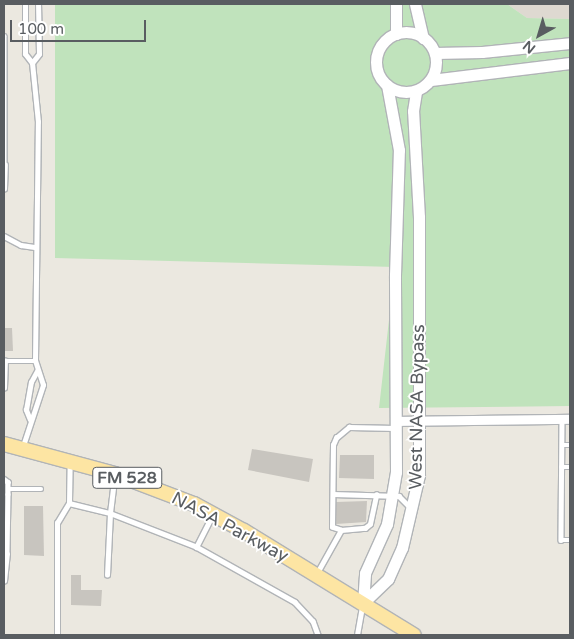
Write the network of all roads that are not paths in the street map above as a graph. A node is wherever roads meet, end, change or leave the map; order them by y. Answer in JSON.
{"nodes":[{"id":1,"x":25,"y":4,"type":"edge"},
{"id":2,"x":38,"y":4,"type":"edge"},
{"id":3,"x":396,"y":4,"type":"edge"},
{"id":4,"x":415,"y":4,"type":"edge"},
{"id":5,"x":396,"y":34,"type":"junction"},
{"id":6,"x":4,"y":36,"type":"edge"},
{"id":7,"x":423,"y":38,"type":"junction"},
{"id":8,"x":570,"y":43,"type":"edge"},
{"id":9,"x":434,"y":53,"type":"junction"},
{"id":10,"x":32,"y":63,"type":"junction"},
{"id":11,"x":570,"y":63,"type":"edge"},
{"id":12,"x":431,"y":80,"type":"junction"},
{"id":13,"x":387,"y":85,"type":"junction"},
{"id":14,"x":416,"y":91,"type":"junction"},
{"id":15,"x":5,"y":165,"type":"edge"},
{"id":16,"x":4,"y":189,"type":"edge"},
{"id":17,"x":4,"y":236,"type":"edge"},
{"id":18,"x":36,"y":247,"type":"junction"},
{"id":19,"x":4,"y":361,"type":"edge"},
{"id":20,"x":35,"y":361,"type":"junction"},
{"id":21,"x":37,"y":371,"type":"junction"},
{"id":22,"x":4,"y":388,"type":"edge"},
{"id":23,"x":566,"y":419,"type":"edge"},
{"id":24,"x":30,"y":420,"type":"junction"},
{"id":25,"x":419,"y":420,"type":"junction"},
{"id":26,"x":396,"y":424,"type":"junction"},
{"id":27,"x":4,"y":444,"type":"edge"},
{"id":28,"x":562,"y":445,"type":"junction"},
{"id":29,"x":570,"y":445,"type":"edge"},
{"id":30,"x":22,"y":447,"type":"junction"},
{"id":31,"x":70,"y":460,"type":"junction"},
{"id":32,"x":561,"y":467,"type":"junction"},
{"id":33,"x":570,"y":467,"type":"edge"},
{"id":34,"x":115,"y":474,"type":"junction"},
{"id":35,"x":4,"y":479,"type":"edge"},
{"id":36,"x":41,"y":489,"type":"dead end"},
{"id":37,"x":6,"y":492,"type":"edge"},
{"id":38,"x":332,"y":494,"type":"junction"},
{"id":39,"x":376,"y":495,"type":"junction"},
{"id":40,"x":394,"y":496,"type":"junction"},
{"id":41,"x":70,"y":503,"type":"junction"},
{"id":42,"x":110,"y":513,"type":"junction"},
{"id":43,"x":214,"y":514,"type":"junction"},
{"id":44,"x":412,"y":514,"type":"junction"},
{"id":45,"x":341,"y":530,"type":"junction"},
{"id":46,"x":570,"y":540,"type":"edge"},
{"id":47,"x":198,"y":547,"type":"junction"},
{"id":48,"x":6,"y":554,"type":"edge"},
{"id":49,"x":316,"y":574,"type":"junction"},
{"id":50,"x":107,"y":575,"type":"dead end"},
{"id":51,"x":4,"y":581,"type":"edge"},
{"id":52,"x":363,"y":603,"type":"junction"},
{"id":53,"x":57,"y":635,"type":"edge"},
{"id":54,"x":318,"y":635,"type":"edge"},
{"id":55,"x":357,"y":635,"type":"edge"},
{"id":56,"x":414,"y":635,"type":"edge"}],
"edges":[{"from":1,"to":10,"type":"lane"},
{"from":2,"to":10,"type":"lane"},
{"from":3,"to":5,"type":"street"},
{"from":4,"to":7,"type":"street"},
{"from":5,"to":7,"type":"street"},
{"from":5,"to":13,"type":"street","name":"West NASA Bypass"},
{"from":6,"to":15,"type":"lane"},
{"from":7,"to":9,"type":"street"},
{"from":8,"to":9,"type":"street"},
{"from":9,"to":12,"type":"street"},
{"from":10,"to":18,"type":"lane"},
{"from":11,"to":12,"type":"street"},
{"from":12,"to":14,"type":"street"},
{"from":13,"to":14,"type":"street"},
{"from":13,"to":26,"type":"street","name":"West NASA Bypass"},
{"from":14,"to":25,"type":"street","name":"West NASA Bypass"},
{"from":15,"to":16,"type":"lane"},
{"from":17,"to":18,"type":"lane"},
{"from":18,"to":20,"type":"lane"},
{"from":19,"to":20,"type":"lane"},
{"from":19,"to":22,"type":"lane"},
{"from":20,"to":21,"type":"lane"},
{"from":21,"to":24,"type":"lane"},
{"from":21,"to":24,"type":"lane"},
{"from":23,"to":25,"type":"street"},
{"from":23,"to":28,"type":"lane"},
{"from":24,"to":30,"type":"lane"},
{"from":25,"to":26,"type":"street"},
{"from":25,"to":44,"type":"street","name":"West NASA Bypass"},
{"from":26,"to":38,"type":"lane"},
{"from":26,"to":40,"type":"street","name":"West NASA Bypass"},
{"from":27,"to":30,"type":"main road","name":"NASA Parkway","number":"FM 528"},
{"from":28,"to":29,"type":"lane"},
{"from":28,"to":32,"type":"lane"},
{"from":30,"to":31,"type":"main road","name":"NASA Parkway","number":"FM 528"},
{"from":31,"to":34,"type":"main road","name":"NASA Parkway","number":"FM 528"},
{"from":31,"to":41,"type":"lane"},
{"from":32,"to":33,"type":"lane"},
{"from":32,"to":46,"type":"lane"},
{"from":34,"to":42,"type":"lane"},
{"from":34,"to":43,"type":"main road","name":"NASA Parkway","number":"FM 528"},
{"from":35,"to":37,"type":"lane"},
{"from":36,"to":37,"type":"lane"},
{"from":37,"to":48,"type":"lane"},
{"from":38,"to":39,"type":"lane"},
{"from":38,"to":45,"type":"lane"},
{"from":39,"to":40,"type":"lane"},
{"from":39,"to":45,"type":"lane"},
{"from":40,"to":44,"type":"lane"},
{"from":40,"to":52,"type":"street","name":"West NASA Bypass"},
{"from":41,"to":42,"type":"lane"},
{"from":41,"to":53,"type":"lane"},
{"from":42,"to":47,"type":"lane"},
{"from":42,"to":50,"type":"lane"},
{"from":43,"to":47,"type":"lane"},
{"from":43,"to":49,"type":"main road","name":"NASA Parkway","number":"FM 528"},
{"from":44,"to":52,"type":"street","name":"West NASA Bypass"},
{"from":45,"to":49,"type":"lane"},
{"from":47,"to":54,"type":"lane"},
{"from":48,"to":51,"type":"lane"},
{"from":49,"to":52,"type":"main road","name":"NASA Parkway","number":"FM 528"},
{"from":52,"to":55,"type":"lane"},
{"from":52,"to":56,"type":"main road","number":"FM 528"}]}
